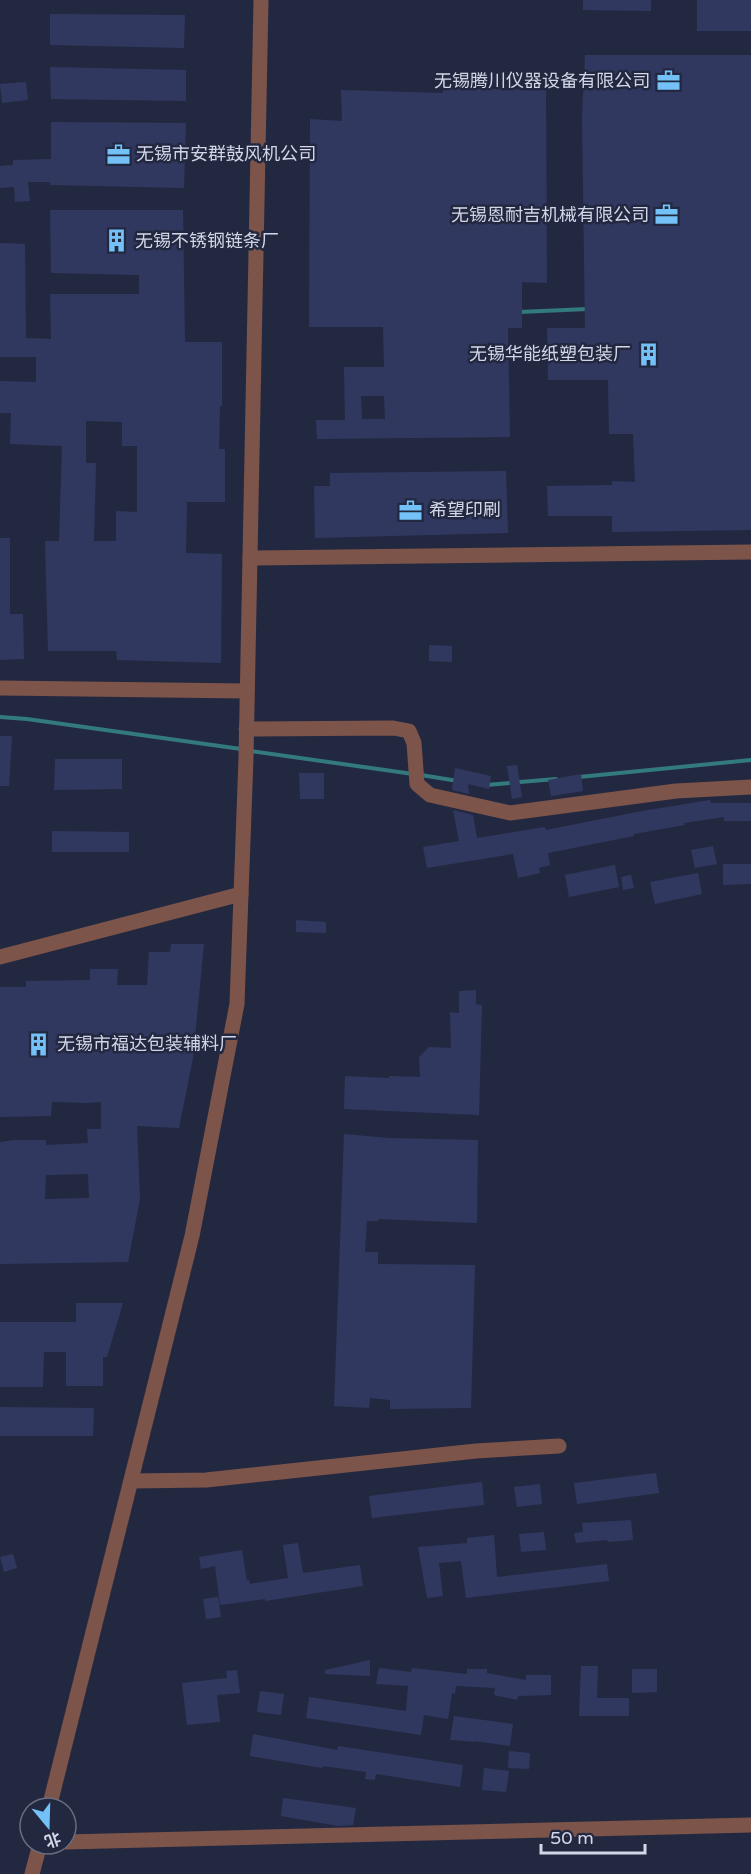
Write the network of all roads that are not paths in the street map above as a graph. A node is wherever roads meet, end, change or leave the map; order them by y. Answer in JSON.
{"nodes":[{"id":1,"x":261,"y":0,"type":"edge"},
{"id":2,"x":751,"y":552,"type":"edge"},
{"id":3,"x":250,"y":558,"type":"junction"},
{"id":4,"x":0,"y":688,"type":"edge"},
{"id":5,"x":247,"y":691,"type":"junction"},
{"id":6,"x":246,"y":735,"type":"junction"},
{"id":7,"x":751,"y":787,"type":"edge"},
{"id":8,"x":241,"y":894,"type":"junction"},
{"id":9,"x":0,"y":957,"type":"edge"},
{"id":10,"x":559,"y":1446,"type":"dead end"},
{"id":11,"x":131,"y":1481,"type":"junction"},
{"id":12,"x":52,"y":1796,"type":"edge"},
{"id":13,"x":751,"y":1826,"type":"edge"},
{"id":14,"x":78,"y":1842,"type":"edge"},
{"id":15,"x":37,"y":1856,"type":"edge"},
{"id":16,"x":32,"y":1874,"type":"edge"}],
"edges":[{"from":1,"to":3,"type":"street"},
{"from":2,"to":3,"type":"street"},
{"from":3,"to":5,"type":"street"},
{"from":4,"to":5,"type":"street"},
{"from":5,"to":6,"type":"street"},
{"from":6,"to":7,"type":"street"},
{"from":6,"to":8,"type":"street"},
{"from":8,"to":9,"type":"street"},
{"from":8,"to":11,"type":"street"},
{"from":10,"to":11,"type":"street"},
{"from":11,"to":12,"type":"street"},
{"from":13,"to":14,"type":"street"},
{"from":15,"to":16,"type":"street"}]}
